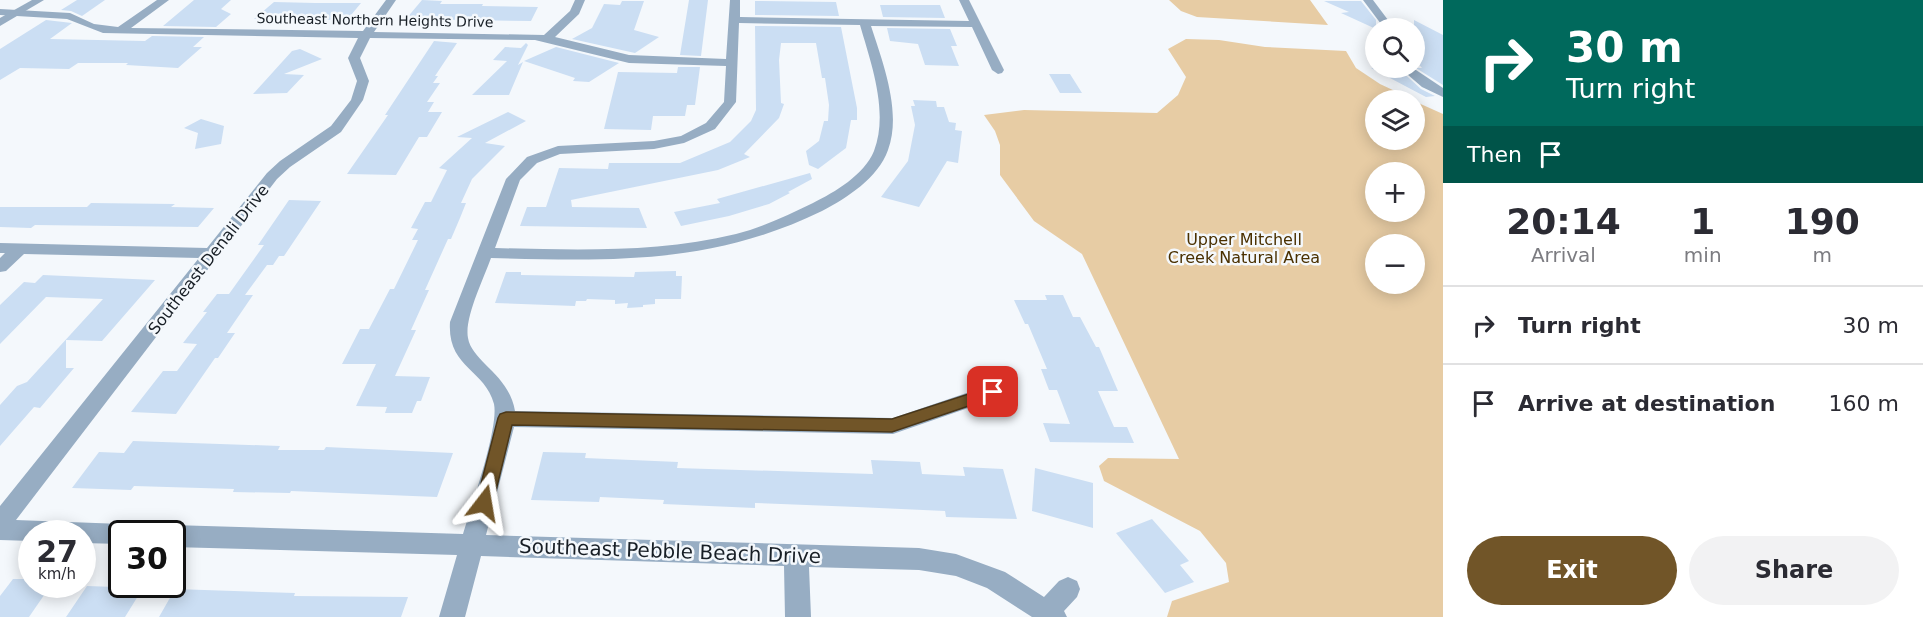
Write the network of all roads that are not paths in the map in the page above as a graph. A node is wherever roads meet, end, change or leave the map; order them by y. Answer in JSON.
{"nodes":[{"id":1,"x":39,"y":0,"type":"edge"},
{"id":2,"x":164,"y":0,"type":"edge"},
{"id":3,"x":391,"y":0,"type":"edge"},
{"id":4,"x":580,"y":0,"type":"edge"},
{"id":5,"x":735,"y":0,"type":"edge"},
{"id":6,"x":964,"y":0,"type":"edge"},
{"id":7,"x":1368,"y":0,"type":"edge"},
{"id":8,"x":0,"y":12,"type":"edge"},
{"id":9,"x":18,"y":12,"type":"junction"},
{"id":10,"x":1382,"y":18,"type":"edge"},
{"id":11,"x":733,"y":20,"type":"junction"},
{"id":12,"x":865,"y":22,"type":"junction"},
{"id":13,"x":0,"y":23,"type":"edge"},
{"id":14,"x":976,"y":24,"type":"junction"},
{"id":15,"x":120,"y":31,"type":"junction"},
{"id":16,"x":365,"y":36,"type":"junction"},
{"id":17,"x":547,"y":39,"type":"junction"},
{"id":18,"x":732,"y":63,"type":"junction"},
{"id":19,"x":998,"y":70,"type":"dead end"},
{"id":20,"x":1418,"y":78,"type":"edge"},
{"id":21,"x":1443,"y":93,"type":"edge"},
{"id":22,"x":0,"y":248,"type":"edge"},
{"id":23,"x":20,"y":248,"type":"junction"},
{"id":24,"x":214,"y":253,"type":"junction"},
{"id":25,"x":484,"y":253,"type":"junction"},
{"id":26,"x":0,"y":267,"type":"edge"},
{"id":27,"x":993,"y":392,"type":"dead end"},
{"id":28,"x":506,"y":418,"type":"junction"},
{"id":29,"x":0,"y":523,"type":"edge"},
{"id":30,"x":0,"y":531,"type":"edge"},
{"id":31,"x":108,"y":534,"type":"edge"},
{"id":32,"x":186,"y":536,"type":"edge"},
{"id":33,"x":473,"y":545,"type":"junction"},
{"id":34,"x":796,"y":555,"type":"junction"},
{"id":35,"x":1068,"y":589,"type":"dead end"},
{"id":36,"x":1051,"y":614,"type":"edge"},
{"id":37,"x":452,"y":617,"type":"edge"},
{"id":38,"x":798,"y":617,"type":"edge"}],
"edges":[{"from":1,"to":9,"type":"street"},
{"from":2,"to":15,"type":"street"},
{"from":3,"to":16,"type":"street","name":"Southeast Denali Drive"},
{"from":4,"to":17,"type":"street"},
{"from":5,"to":11,"type":"street"},
{"from":6,"to":14,"type":"street"},
{"from":7,"to":10,"type":"street"},
{"from":8,"to":9,"type":"street","name":"Southeast Northern Heights Drive"},
{"from":9,"to":13,"type":"street"},
{"from":9,"to":15,"type":"street","name":"Southeast Northern Heights Drive"},
{"from":11,"to":12,"type":"street"},
{"from":11,"to":18,"type":"street"},
{"from":12,"to":14,"type":"street"},
{"from":12,"to":25,"type":"street"},
{"from":14,"to":19,"type":"street"},
{"from":15,"to":16,"type":"street","name":"Southeast Northern Heights Drive"},
{"from":16,"to":17,"type":"street","name":"Southeast Northern Heights Drive"},
{"from":16,"to":24,"type":"street","name":"Southeast Denali Drive"},
{"from":17,"to":18,"type":"street","name":"Southeast Northern Heights Drive"},
{"from":18,"to":25,"type":"street"},
{"from":20,"to":21,"type":"street"},
{"from":22,"to":23,"type":"street"},
{"from":23,"to":24,"type":"street"},
{"from":23,"to":26,"type":"street"},
{"from":24,"to":29,"type":"street","name":"Southeast Denali Drive"},
{"from":25,"to":28,"type":"street"},
{"from":27,"to":28,"type":"street"},
{"from":28,"to":33,"type":"street"},
{"from":30,"to":31,"type":"street"},
{"from":32,"to":33,"type":"street","name":"Southeast Pebble Beach Drive"},
{"from":33,"to":34,"type":"street","name":"Southeast Pebble Beach Drive"},
{"from":33,"to":37,"type":"street"},
{"from":34,"to":36,"type":"street","name":"Southeast Pebble Beach Drive"},
{"from":34,"to":38,"type":"street"},
{"from":35,"to":36,"type":"street","name":"Southeast Pebble Beach Drive"}]}
